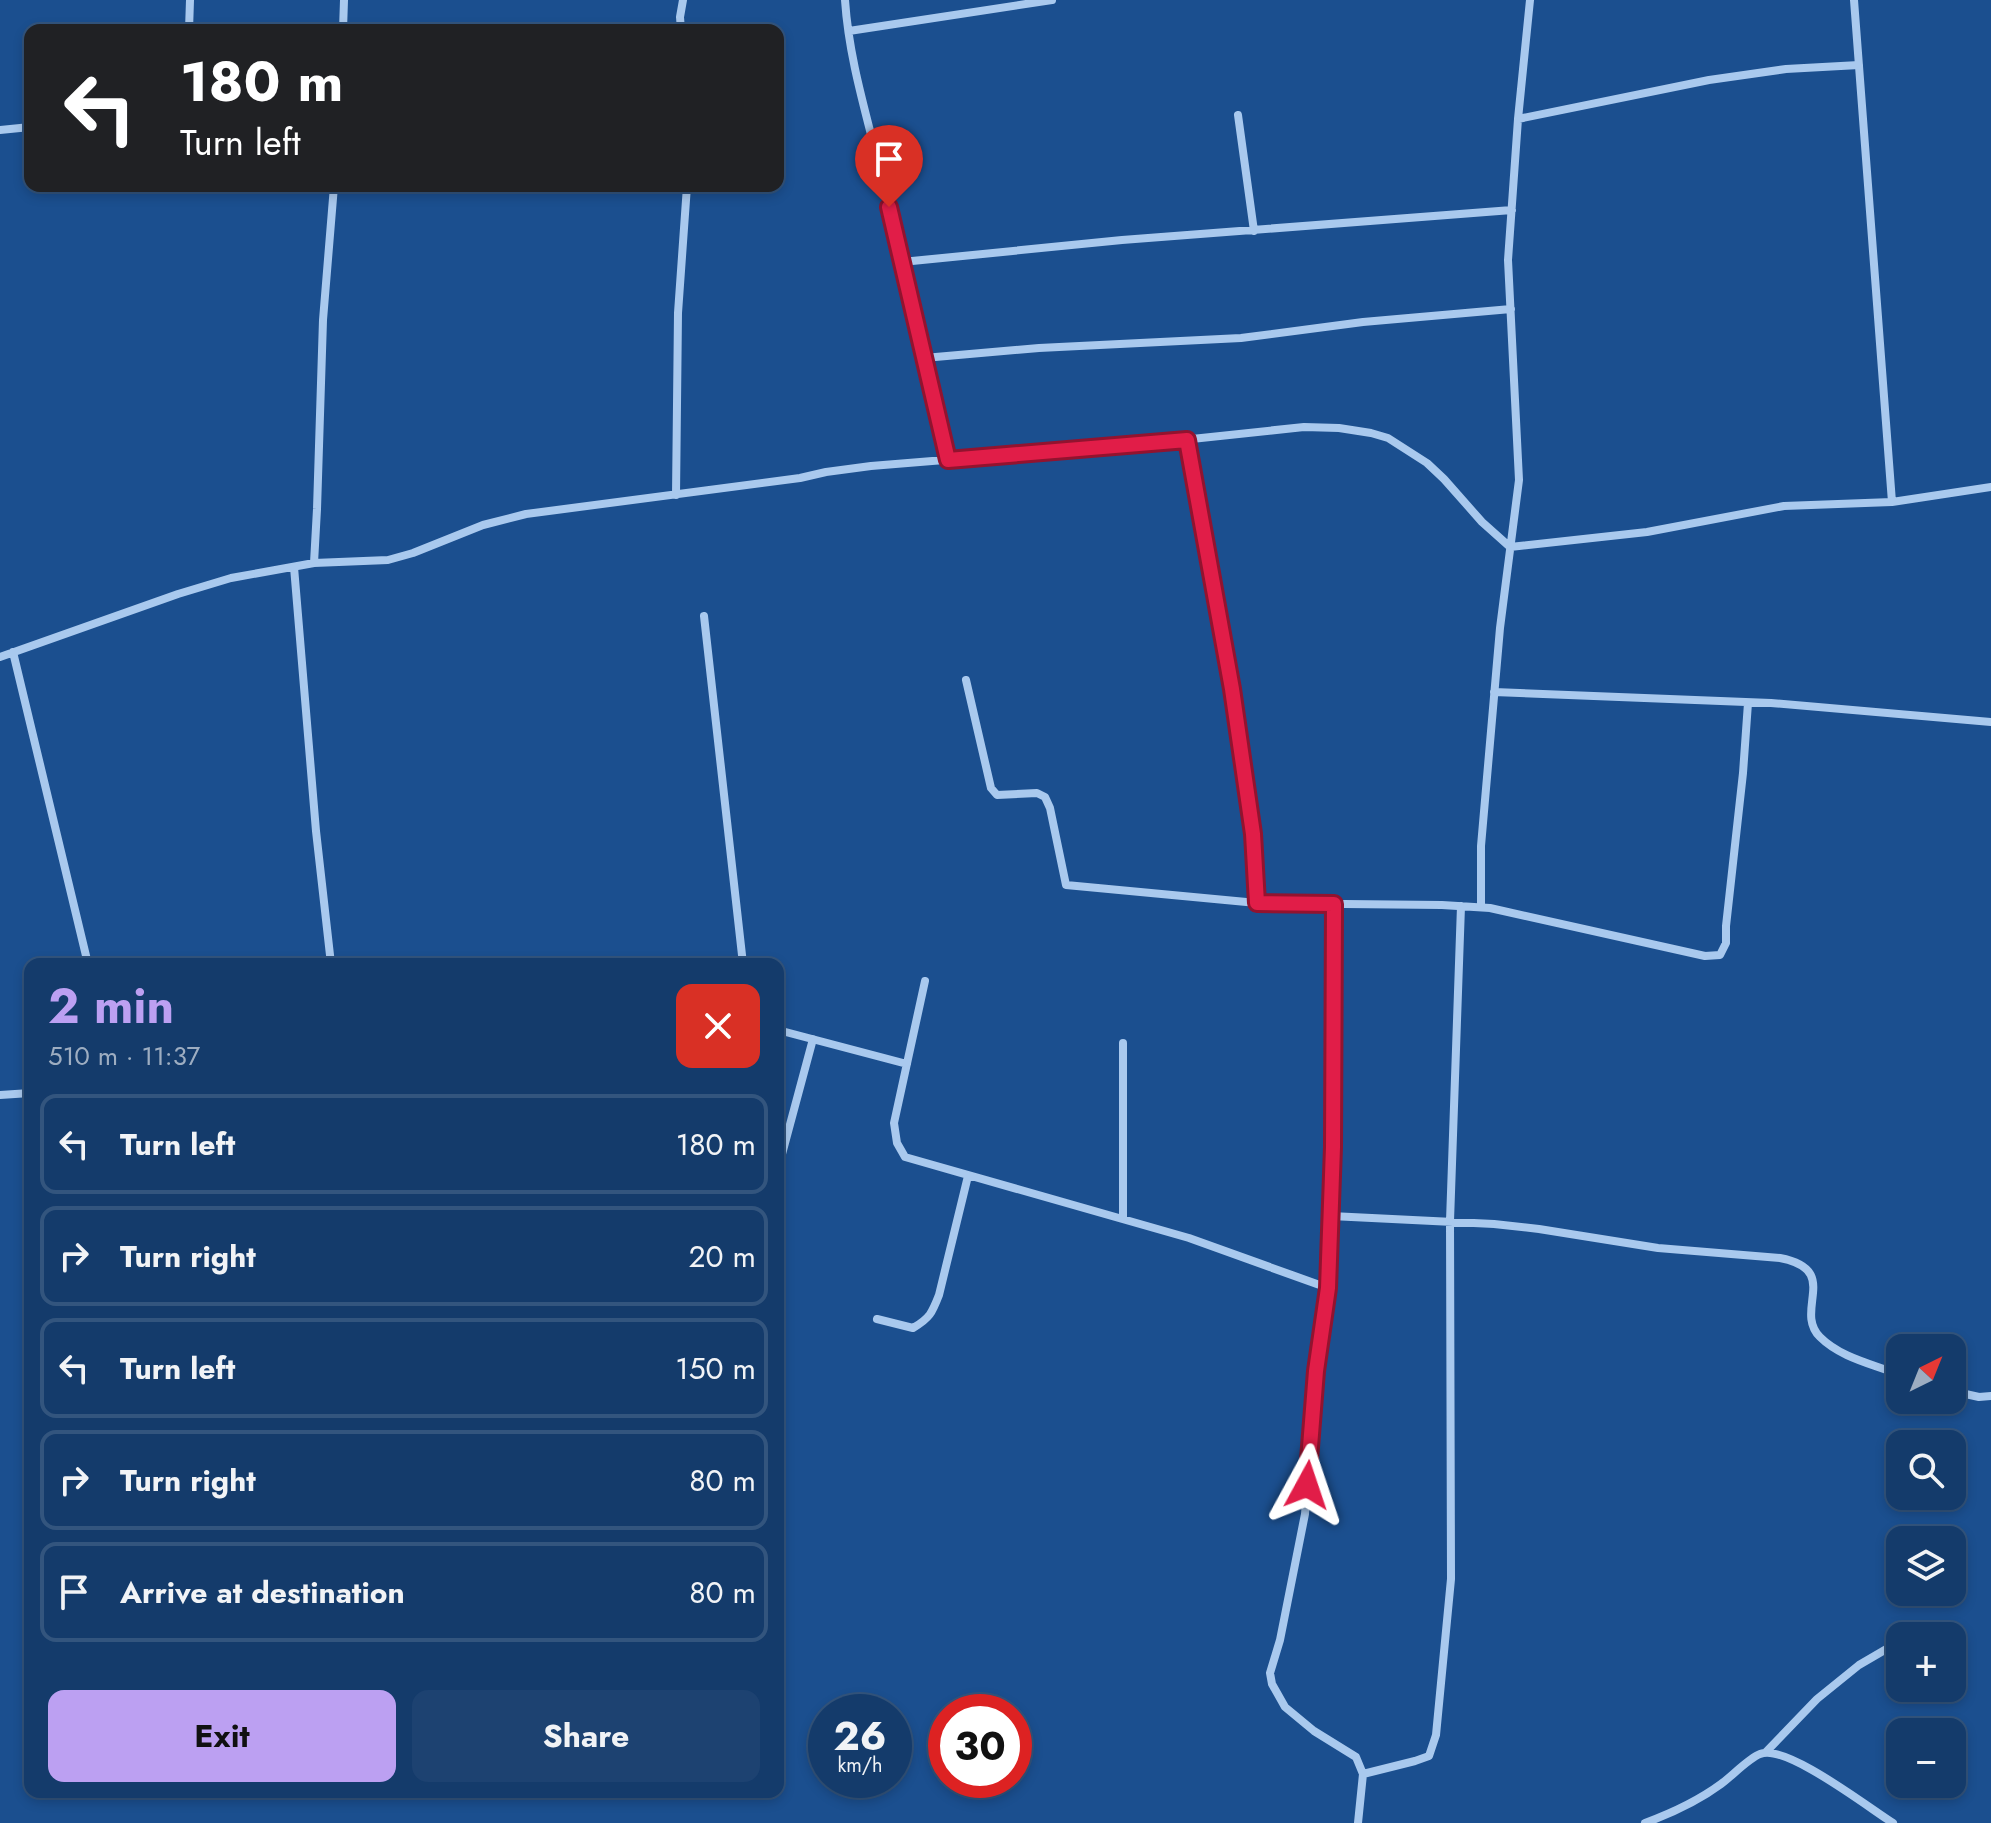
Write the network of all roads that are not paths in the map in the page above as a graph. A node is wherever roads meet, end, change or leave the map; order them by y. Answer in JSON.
{"nodes":[{"id":1,"x":190,"y":0,"type":"edge"},
{"id":2,"x":344,"y":0,"type":"edge"},
{"id":3,"x":683,"y":0,"type":"edge"},
{"id":4,"x":845,"y":0,"type":"edge"},
{"id":5,"x":1052,"y":0,"type":"edge"},
{"id":6,"x":1530,"y":0,"type":"edge"},
{"id":7,"x":1854,"y":0,"type":"edge"},
{"id":8,"x":189,"y":24,"type":"edge"},
{"id":9,"x":343,"y":24,"type":"edge"},
{"id":10,"x":681,"y":24,"type":"edge"},
{"id":11,"x":849,"y":31,"type":"junction"},
{"id":12,"x":1859,"y":65,"type":"junction"},
{"id":13,"x":1238,"y":115,"type":"dead end"},
{"id":14,"x":1518,"y":119,"type":"junction"},
{"id":15,"x":24,"y":128,"type":"edge"},
{"id":16,"x":0,"y":130,"type":"edge"},
{"id":17,"x":334,"y":192,"type":"edge"},
{"id":18,"x":687,"y":192,"type":"edge"},
{"id":19,"x":1512,"y":210,"type":"junction"},
{"id":20,"x":1254,"y":231,"type":"junction"},
{"id":21,"x":902,"y":262,"type":"junction"},
{"id":22,"x":1511,"y":309,"type":"junction"},
{"id":23,"x":924,"y":358,"type":"junction"},
{"id":24,"x":1187,"y":440,"type":"junction"},
{"id":25,"x":948,"y":460,"type":"junction"},
{"id":26,"x":1991,"y":487,"type":"edge"},
{"id":27,"x":676,"y":495,"type":"junction"},
{"id":28,"x":1892,"y":502,"type":"junction"},
{"id":29,"x":1510,"y":547,"type":"junction"},
{"id":30,"x":314,"y":563,"type":"junction"},
{"id":31,"x":294,"y":567,"type":"junction"},
{"id":32,"x":704,"y":616,"type":"dead end"},
{"id":33,"x":13,"y":652,"type":"junction"},
{"id":34,"x":0,"y":657,"type":"edge"},
{"id":35,"x":966,"y":680,"type":"dead end"},
{"id":36,"x":1494,"y":692,"type":"junction"},
{"id":37,"x":1748,"y":703,"type":"junction"},
{"id":38,"x":1991,"y":722,"type":"edge"},
{"id":39,"x":1257,"y":903,"type":"junction"},
{"id":40,"x":1334,"y":904,"type":"junction"},
{"id":41,"x":1461,"y":906,"type":"junction"},
{"id":42,"x":1481,"y":907,"type":"junction"},
{"id":43,"x":87,"y":958,"type":"edge"},
{"id":44,"x":330,"y":958,"type":"edge"},
{"id":45,"x":742,"y":958,"type":"edge"},
{"id":46,"x":925,"y":981,"type":"dead end"},
{"id":47,"x":784,"y":1032,"type":"edge"},
{"id":48,"x":813,"y":1039,"type":"junction"},
{"id":49,"x":1123,"y":1043,"type":"dead end"},
{"id":50,"x":907,"y":1064,"type":"junction"},
{"id":51,"x":24,"y":1093,"type":"edge"},
{"id":52,"x":0,"y":1095,"type":"edge"},
{"id":53,"x":784,"y":1147,"type":"edge"},
{"id":54,"x":968,"y":1176,"type":"junction"},
{"id":55,"x":1331,"y":1216,"type":"junction"},
{"id":56,"x":1123,"y":1219,"type":"junction"},
{"id":57,"x":1450,"y":1221,"type":"junction"},
{"id":58,"x":1328,"y":1288,"type":"junction"},
{"id":59,"x":877,"y":1319,"type":"dead end"},
{"id":60,"x":1886,"y":1370,"type":"edge"},
{"id":61,"x":1966,"y":1394,"type":"edge"},
{"id":62,"x":1991,"y":1396,"type":"edge"},
{"id":63,"x":1886,"y":1649,"type":"edge"},
{"id":64,"x":1766,"y":1752,"type":"junction"},
{"id":65,"x":1363,"y":1774,"type":"junction"},
{"id":66,"x":1358,"y":1823,"type":"edge"},
{"id":67,"x":1645,"y":1823,"type":"edge"},
{"id":68,"x":1893,"y":1823,"type":"edge"}],
"edges":[{"from":1,"to":8,"type":"street"},
{"from":2,"to":9,"type":"street"},
{"from":3,"to":10,"type":"street"},
{"from":4,"to":11,"type":"street"},
{"from":5,"to":11,"type":"street"},
{"from":6,"to":14,"type":"street"},
{"from":7,"to":12,"type":"street"},
{"from":11,"to":21,"type":"street"},
{"from":12,"to":14,"type":"street"},
{"from":12,"to":28,"type":"street"},
{"from":13,"to":20,"type":"street"},
{"from":14,"to":19,"type":"street"},
{"from":15,"to":16,"type":"street"},
{"from":17,"to":30,"type":"street"},
{"from":18,"to":27,"type":"street"},
{"from":19,"to":20,"type":"street"},
{"from":19,"to":22,"type":"street"},
{"from":20,"to":21,"type":"street"},
{"from":21,"to":23,"type":"street"},
{"from":22,"to":23,"type":"street"},
{"from":22,"to":29,"type":"street"},
{"from":23,"to":25,"type":"street"},
{"from":24,"to":25,"type":"street"},
{"from":24,"to":29,"type":"street"},
{"from":24,"to":39,"type":"street"},
{"from":25,"to":27,"type":"street"},
{"from":26,"to":28,"type":"street"},
{"from":27,"to":30,"type":"street"},
{"from":28,"to":29,"type":"street"},
{"from":29,"to":36,"type":"street"},
{"from":30,"to":31,"type":"street"},
{"from":31,"to":33,"type":"street"},
{"from":31,"to":44,"type":"street"},
{"from":32,"to":45,"type":"street"},
{"from":33,"to":34,"type":"street"},
{"from":33,"to":43,"type":"street"},
{"from":35,"to":39,"type":"street"},
{"from":36,"to":37,"type":"street"},
{"from":36,"to":42,"type":"street"},
{"from":37,"to":38,"type":"street"},
{"from":37,"to":42,"type":"street"},
{"from":39,"to":40,"type":"street"},
{"from":40,"to":41,"type":"street"},
{"from":40,"to":55,"type":"street"},
{"from":41,"to":42,"type":"street"},
{"from":41,"to":57,"type":"street"},
{"from":46,"to":50,"type":"street"},
{"from":47,"to":48,"type":"street"},
{"from":48,"to":50,"type":"street"},
{"from":48,"to":53,"type":"street"},
{"from":49,"to":56,"type":"street"},
{"from":50,"to":54,"type":"street"},
{"from":51,"to":52,"type":"street"},
{"from":54,"to":56,"type":"street"},
{"from":54,"to":59,"type":"street"},
{"from":55,"to":57,"type":"street"},
{"from":55,"to":58,"type":"street"},
{"from":56,"to":58,"type":"street"},
{"from":57,"to":60,"type":"street"},
{"from":57,"to":65,"type":"street"},
{"from":58,"to":65,"type":"street"},
{"from":61,"to":62,"type":"street"},
{"from":63,"to":64,"type":"street"},
{"from":64,"to":67,"type":"street"},
{"from":64,"to":68,"type":"street"},
{"from":65,"to":66,"type":"street"}]}
